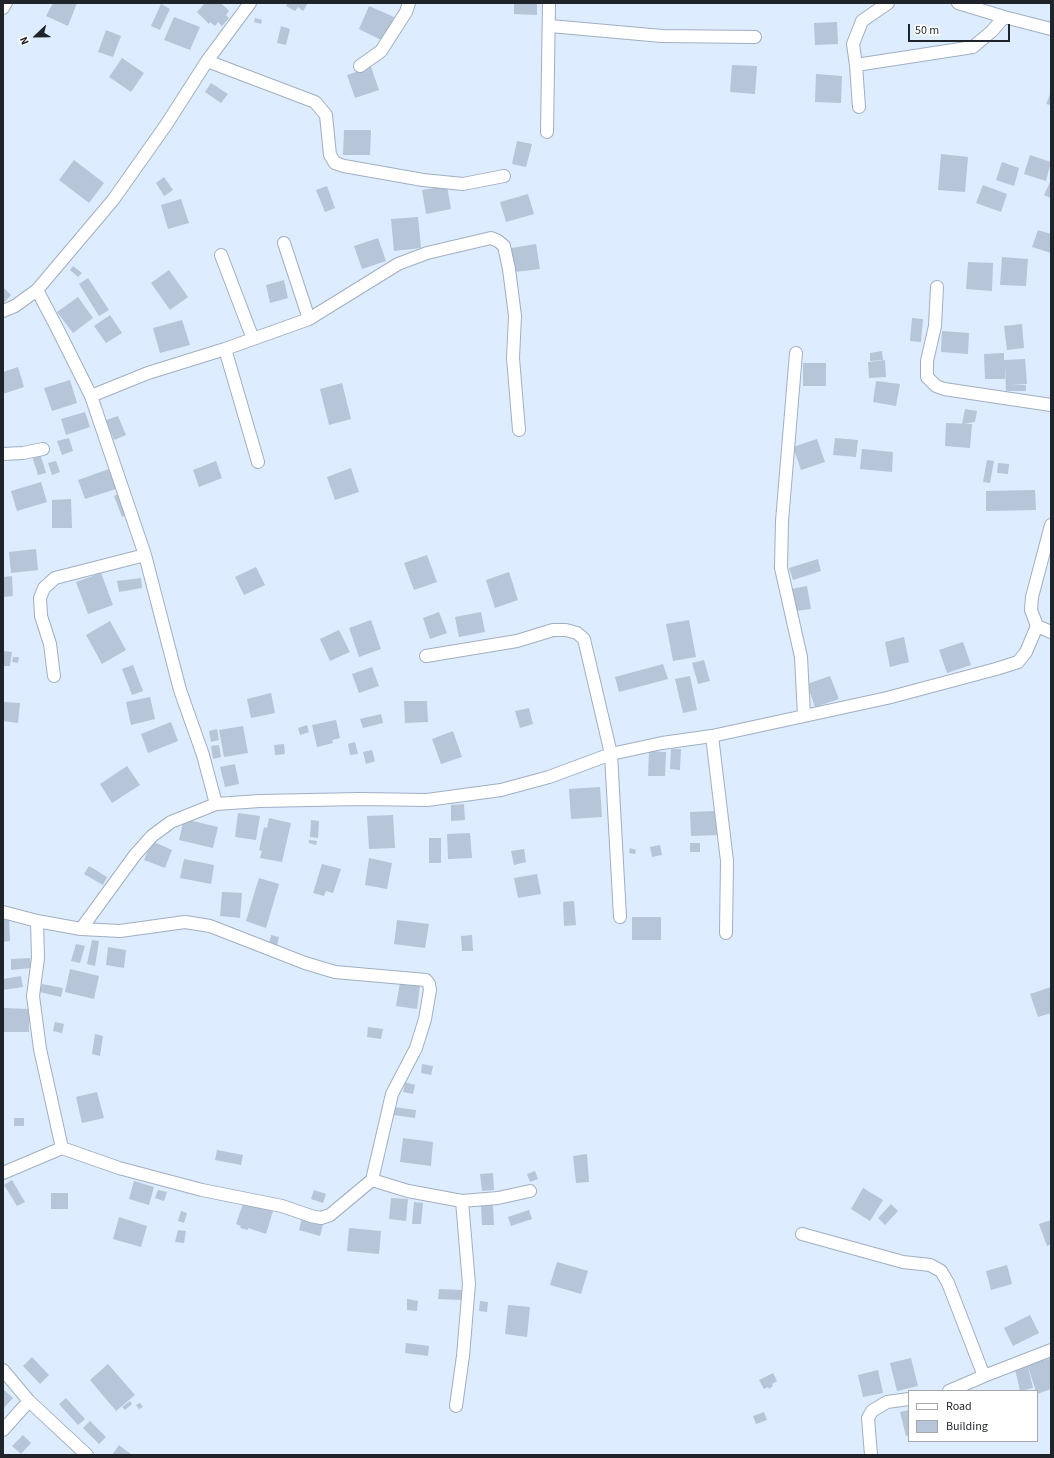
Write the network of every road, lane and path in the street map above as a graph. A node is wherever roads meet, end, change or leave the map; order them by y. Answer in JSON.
{"nodes":[{"id":1,"x":6,"y":3,"type":"edge"},
{"id":2,"x":250,"y":3,"type":"edge"},
{"id":3,"x":409,"y":3,"type":"edge"},
{"id":4,"x":549,"y":3,"type":"edge"},
{"id":5,"x":888,"y":3,"type":"edge"},
{"id":6,"x":958,"y":3,"type":"edge"},
{"id":7,"x":3,"y":8,"type":"edge"},
{"id":8,"x":1004,"y":17,"type":"junction"},
{"id":9,"x":550,"y":26,"type":"junction"},
{"id":10,"x":1051,"y":29,"type":"edge"},
{"id":11,"x":755,"y":37,"type":"dead end"},
{"id":12,"x":207,"y":60,"type":"junction"},
{"id":13,"x":856,"y":65,"type":"junction"},
{"id":14,"x":360,"y":66,"type":"dead end"},
{"id":15,"x":859,"y":107,"type":"dead end"},
{"id":16,"x":547,"y":132,"type":"dead end"},
{"id":17,"x":504,"y":176,"type":"dead end"},
{"id":18,"x":284,"y":243,"type":"dead end"},
{"id":19,"x":221,"y":256,"type":"dead end"},
{"id":20,"x":937,"y":287,"type":"dead end"},
{"id":21,"x":37,"y":290,"type":"junction"},
{"id":22,"x":3,"y":311,"type":"edge"},
{"id":23,"x":309,"y":319,"type":"junction"},
{"id":24,"x":254,"y":338,"type":"junction"},
{"id":25,"x":225,"y":349,"type":"junction"},
{"id":26,"x":796,"y":353,"type":"dead end"},
{"id":27,"x":92,"y":396,"type":"junction"},
{"id":28,"x":1051,"y":405,"type":"edge"},
{"id":29,"x":519,"y":430,"type":"dead end"},
{"id":30,"x":43,"y":449,"type":"dead end"},
{"id":31,"x":3,"y":454,"type":"edge"},
{"id":32,"x":258,"y":462,"type":"dead end"},
{"id":33,"x":1051,"y":525,"type":"edge"},
{"id":34,"x":145,"y":555,"type":"junction"},
{"id":35,"x":1037,"y":626,"type":"junction"},
{"id":36,"x":1051,"y":632,"type":"edge"},
{"id":37,"x":426,"y":656,"type":"dead end"},
{"id":38,"x":54,"y":676,"type":"dead end"},
{"id":39,"x":804,"y":716,"type":"junction"},
{"id":40,"x":712,"y":736,"type":"junction"},
{"id":41,"x":612,"y":754,"type":"junction"},
{"id":42,"x":216,"y":804,"type":"junction"},
{"id":43,"x":3,"y":912,"type":"edge"},
{"id":44,"x":620,"y":917,"type":"dead end"},
{"id":45,"x":37,"y":921,"type":"junction"},
{"id":46,"x":81,"y":929,"type":"junction"},
{"id":47,"x":726,"y":933,"type":"dead end"},
{"id":48,"x":62,"y":1148,"type":"junction"},
{"id":49,"x":3,"y":1174,"type":"edge"},
{"id":50,"x":372,"y":1180,"type":"junction"},
{"id":51,"x":530,"y":1191,"type":"dead end"},
{"id":52,"x":462,"y":1201,"type":"junction"},
{"id":53,"x":802,"y":1234,"type":"dead end"},
{"id":54,"x":1051,"y":1350,"type":"edge"},
{"id":55,"x":3,"y":1370,"type":"edge"},
{"id":56,"x":984,"y":1376,"type":"junction"},
{"id":57,"x":951,"y":1390,"type":"edge"},
{"id":58,"x":908,"y":1400,"type":"edge"},
{"id":59,"x":30,"y":1401,"type":"junction"},
{"id":60,"x":456,"y":1406,"type":"dead end"},
{"id":61,"x":3,"y":1430,"type":"edge"},
{"id":62,"x":88,"y":1455,"type":"edge"},
{"id":63,"x":872,"y":1455,"type":"edge"}],
"edges":[{"from":1,"to":7,"type":"street"},
{"from":2,"to":12,"type":"street"},
{"from":3,"to":14,"type":"street"},
{"from":4,"to":9,"type":"street"},
{"from":5,"to":13,"type":"street"},
{"from":6,"to":8,"type":"street"},
{"from":8,"to":10,"type":"street"},
{"from":8,"to":13,"type":"street"},
{"from":9,"to":11,"type":"street"},
{"from":9,"to":16,"type":"street"},
{"from":12,"to":17,"type":"street"},
{"from":12,"to":21,"type":"street"},
{"from":13,"to":15,"type":"street"},
{"from":18,"to":23,"type":"street"},
{"from":19,"to":24,"type":"street"},
{"from":20,"to":28,"type":"street"},
{"from":21,"to":22,"type":"street"},
{"from":21,"to":27,"type":"street"},
{"from":23,"to":24,"type":"street"},
{"from":23,"to":29,"type":"street"},
{"from":24,"to":25,"type":"street"},
{"from":25,"to":27,"type":"street"},
{"from":25,"to":32,"type":"street"},
{"from":26,"to":39,"type":"street"},
{"from":27,"to":34,"type":"street"},
{"from":30,"to":31,"type":"street"},
{"from":33,"to":35,"type":"street"},
{"from":34,"to":38,"type":"street"},
{"from":34,"to":42,"type":"street"},
{"from":35,"to":36,"type":"street"},
{"from":35,"to":39,"type":"street"},
{"from":37,"to":41,"type":"street"},
{"from":39,"to":40,"type":"street"},
{"from":40,"to":41,"type":"street"},
{"from":40,"to":47,"type":"street"},
{"from":41,"to":42,"type":"street"},
{"from":41,"to":44,"type":"street"},
{"from":42,"to":46,"type":"street"},
{"from":43,"to":45,"type":"street"},
{"from":45,"to":46,"type":"street"},
{"from":45,"to":48,"type":"street"},
{"from":46,"to":50,"type":"street"},
{"from":48,"to":49,"type":"street"},
{"from":48,"to":50,"type":"street"},
{"from":50,"to":52,"type":"street"},
{"from":51,"to":52,"type":"street"},
{"from":52,"to":60,"type":"street"},
{"from":53,"to":56,"type":"street"},
{"from":54,"to":56,"type":"street"},
{"from":55,"to":59,"type":"street"},
{"from":56,"to":57,"type":"street"},
{"from":58,"to":63,"type":"street"},
{"from":59,"to":61,"type":"street"},
{"from":59,"to":62,"type":"street"}]}
